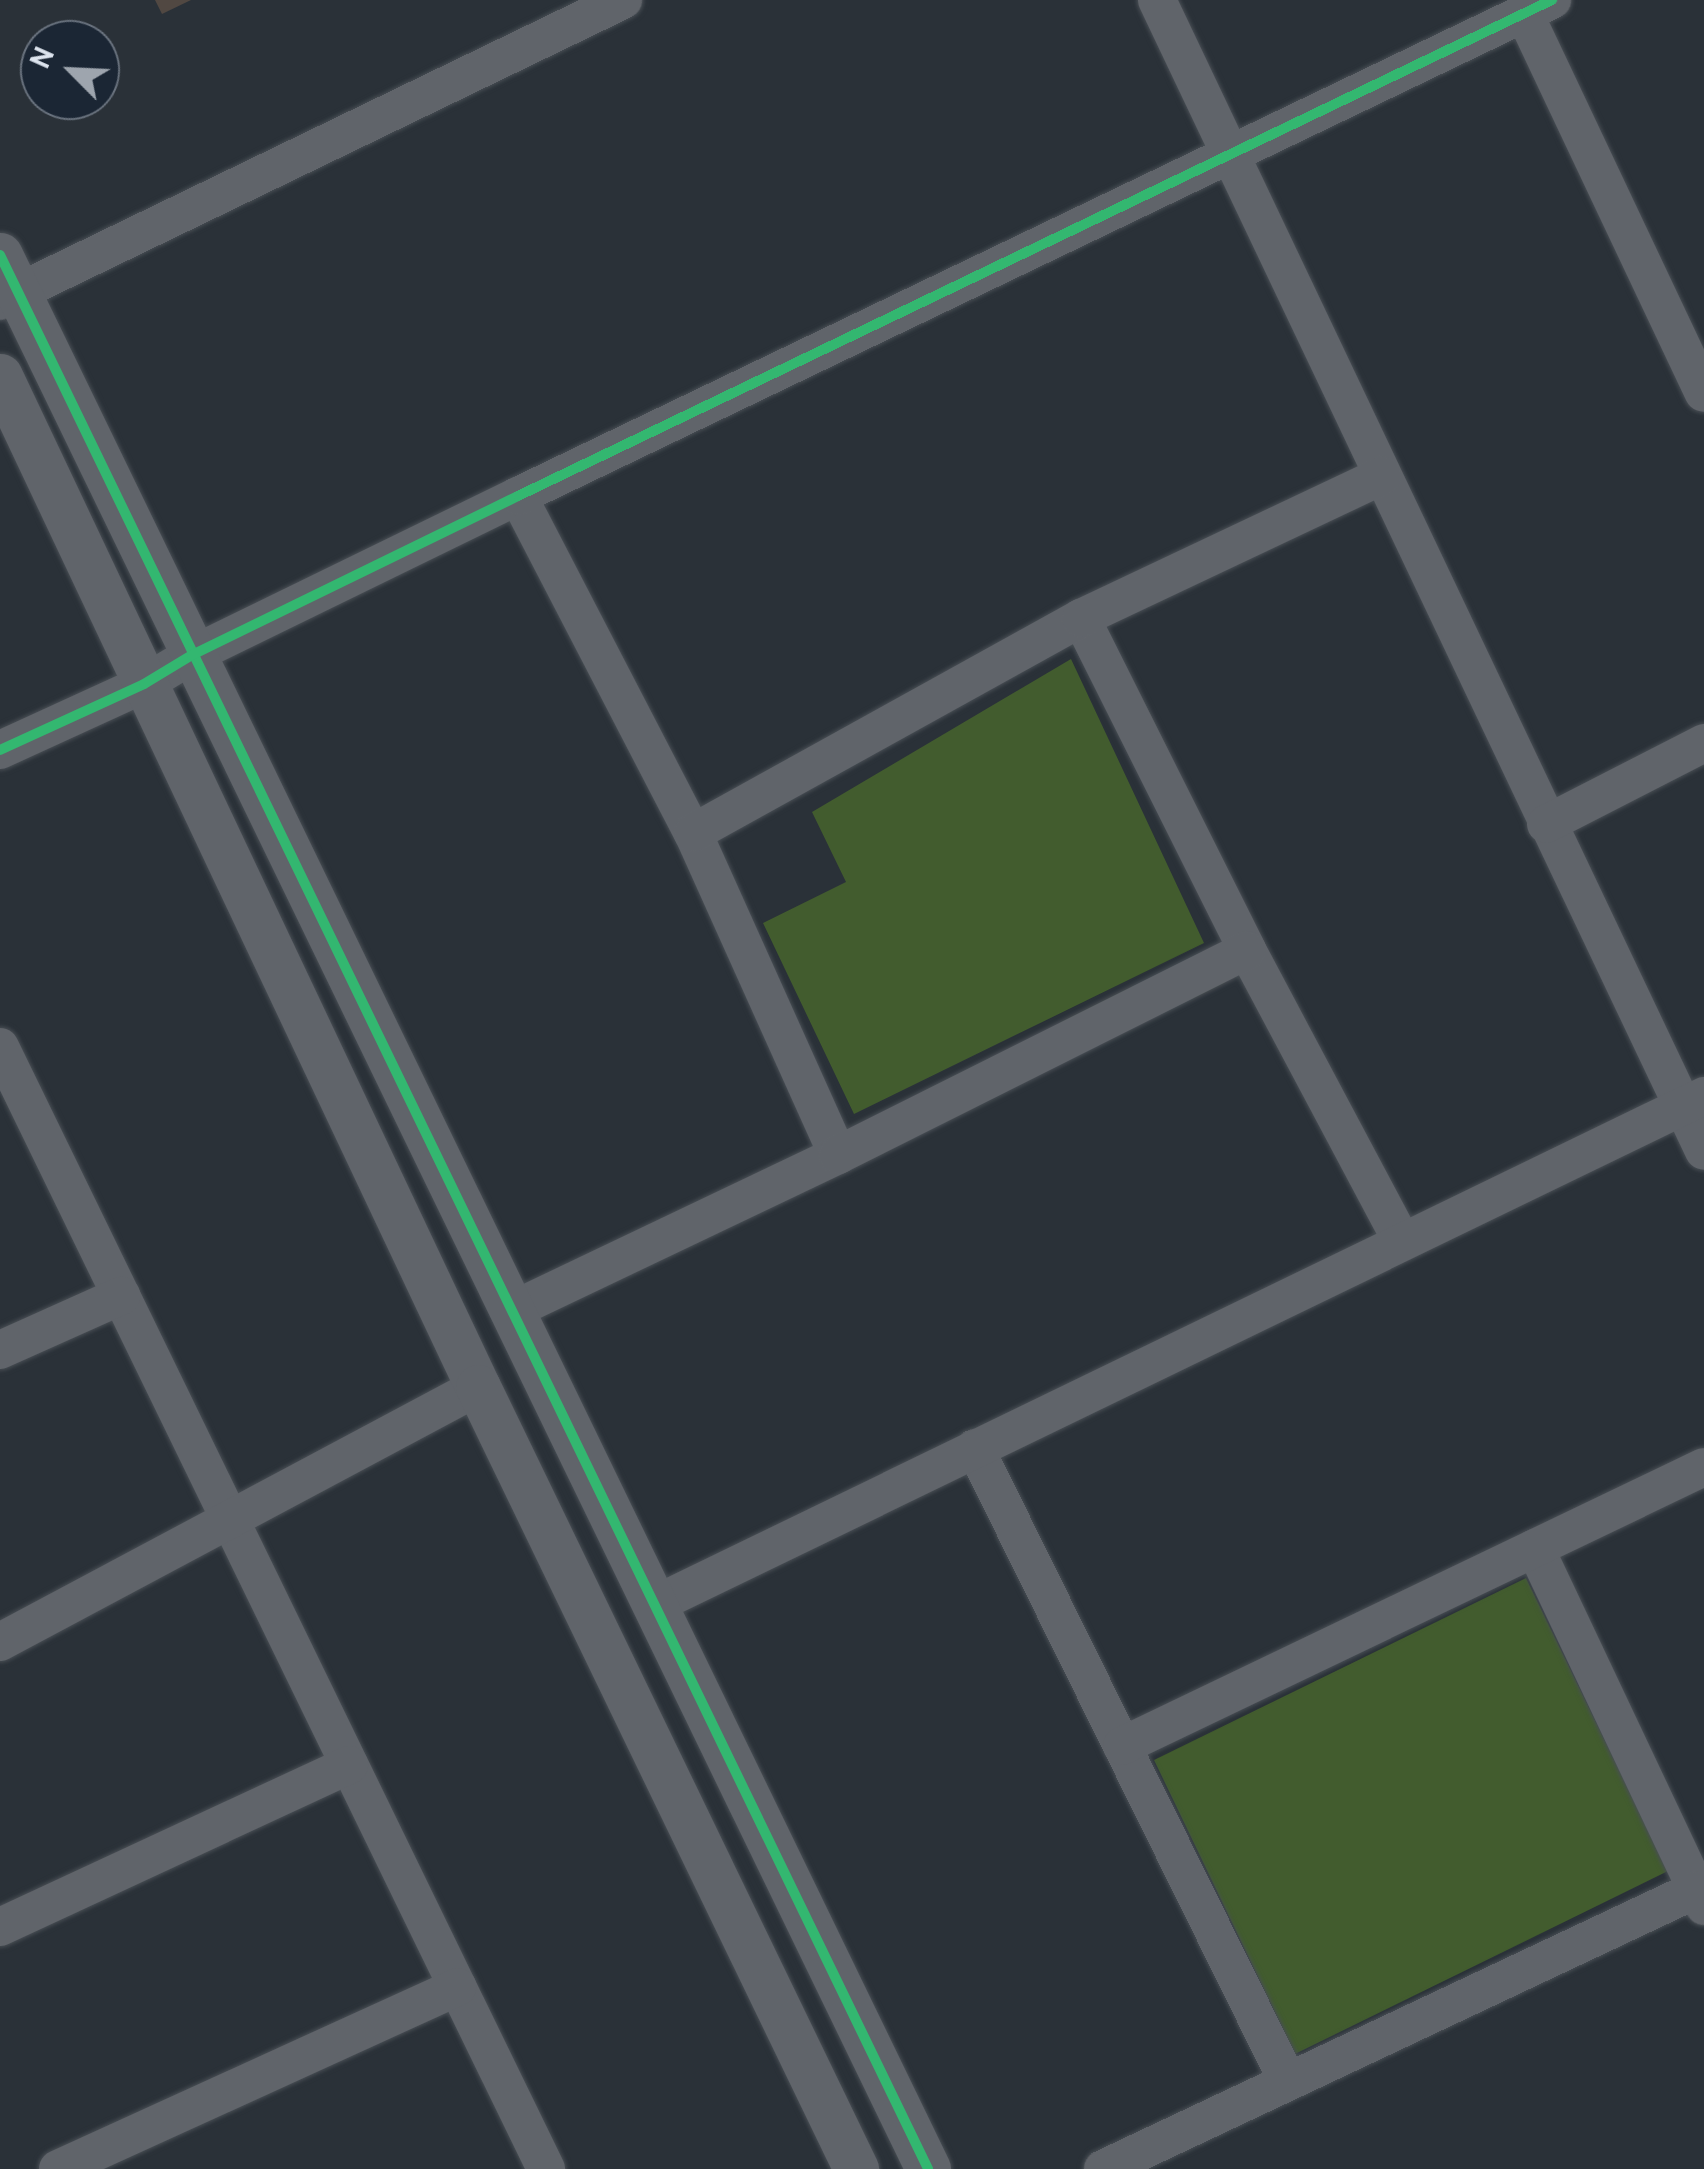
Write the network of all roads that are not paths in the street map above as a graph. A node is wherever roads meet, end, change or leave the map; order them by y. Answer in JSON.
{"nodes":[{"id":1,"x":623,"y":0,"type":"edge"},
{"id":2,"x":1157,"y":0,"type":"edge"},
{"id":3,"x":1538,"y":7,"type":"edge"},
{"id":4,"x":1231,"y":155,"type":"junction"},
{"id":5,"x":6,"y":283,"type":"edge"},
{"id":6,"x":1690,"y":332,"type":"edge"},
{"id":7,"x":0,"y":376,"type":"edge"},
{"id":8,"x":1704,"y":393,"type":"edge"},
{"id":9,"x":1382,"y":476,"type":"junction"},
{"id":10,"x":518,"y":496,"type":"junction"},
{"id":11,"x":1081,"y":618,"type":"junction"},
{"id":12,"x":192,"y":656,"type":"junction"},
{"id":13,"x":144,"y":684,"type":"junction"},
{"id":14,"x":1704,"y":743,"type":"edge"},
{"id":15,"x":0,"y":750,"type":"edge"},
{"id":16,"x":1546,"y":824,"type":"junction"},
{"id":17,"x":693,"y":833,"type":"junction"},
{"id":18,"x":1247,"y":950,"type":"junction"},
{"id":19,"x":1,"y":1051,"type":"edge"},
{"id":20,"x":1693,"y":1102,"type":"edge"},
{"id":21,"x":1704,"y":1150,"type":"edge"},
{"id":22,"x":838,"y":1156,"type":"junction"},
{"id":23,"x":1401,"y":1240,"type":"junction"},
{"id":24,"x":121,"y":1296,"type":"junction"},
{"id":25,"x":514,"y":1310,"type":"junction"},
{"id":26,"x":0,"y":1350,"type":"edge"},
{"id":27,"x":478,"y":1387,"type":"junction"},
{"id":28,"x":975,"y":1448,"type":"junction"},
{"id":29,"x":1704,"y":1467,"type":"edge"},
{"id":30,"x":230,"y":1520,"type":"junction"},
{"id":31,"x":1535,"y":1548,"type":"junction"},
{"id":32,"x":654,"y":1605,"type":"junction"},
{"id":33,"x":0,"y":1642,"type":"edge"},
{"id":34,"x":1122,"y":1746,"type":"junction"},
{"id":35,"x":349,"y":1765,"type":"junction"},
{"id":36,"x":1700,"y":1898,"type":"edge"},
{"id":37,"x":0,"y":1927,"type":"edge"},
{"id":38,"x":458,"y":1987,"type":"junction"},
{"id":39,"x":1288,"y":2082,"type":"junction"},
{"id":40,"x":58,"y":2169,"type":"edge"},
{"id":41,"x":546,"y":2169,"type":"edge"},
{"id":42,"x":856,"y":2169,"type":"edge"},
{"id":43,"x":928,"y":2169,"type":"edge"},
{"id":44,"x":1103,"y":2169,"type":"edge"}],
"edges":[{"from":1,"to":5,"type":"street"},
{"from":2,"to":4,"type":"street"},
{"from":3,"to":4,"type":"street"},
{"from":3,"to":6,"type":"street"},
{"from":4,"to":9,"type":"street"},
{"from":4,"to":10,"type":"street"},
{"from":5,"to":12,"type":"street"},
{"from":6,"to":8,"type":"street"},
{"from":7,"to":13,"type":"street"},
{"from":9,"to":11,"type":"street"},
{"from":9,"to":16,"type":"street"},
{"from":10,"to":12,"type":"street"},
{"from":10,"to":17,"type":"street"},
{"from":11,"to":17,"type":"street"},
{"from":11,"to":18,"type":"street"},
{"from":12,"to":13,"type":"street"},
{"from":12,"to":25,"type":"street"},
{"from":13,"to":15,"type":"street"},
{"from":13,"to":27,"type":"street"},
{"from":14,"to":16,"type":"street"},
{"from":16,"to":20,"type":"street"},
{"from":17,"to":22,"type":"street"},
{"from":18,"to":22,"type":"street"},
{"from":18,"to":23,"type":"street"},
{"from":19,"to":24,"type":"street"},
{"from":20,"to":21,"type":"street"},
{"from":20,"to":23,"type":"street"},
{"from":22,"to":25,"type":"street"},
{"from":23,"to":28,"type":"street"},
{"from":24,"to":26,"type":"street"},
{"from":24,"to":30,"type":"street"},
{"from":25,"to":32,"type":"street"},
{"from":27,"to":30,"type":"street"},
{"from":27,"to":42,"type":"street"},
{"from":28,"to":32,"type":"street"},
{"from":28,"to":34,"type":"street"},
{"from":29,"to":31,"type":"street"},
{"from":30,"to":33,"type":"street"},
{"from":30,"to":35,"type":"street"},
{"from":31,"to":34,"type":"street"},
{"from":31,"to":36,"type":"street"},
{"from":32,"to":43,"type":"street"},
{"from":34,"to":39,"type":"street"},
{"from":35,"to":37,"type":"street"},
{"from":35,"to":38,"type":"street"},
{"from":36,"to":39,"type":"street"},
{"from":38,"to":40,"type":"street"},
{"from":38,"to":41,"type":"street"},
{"from":39,"to":44,"type":"street"}]}
